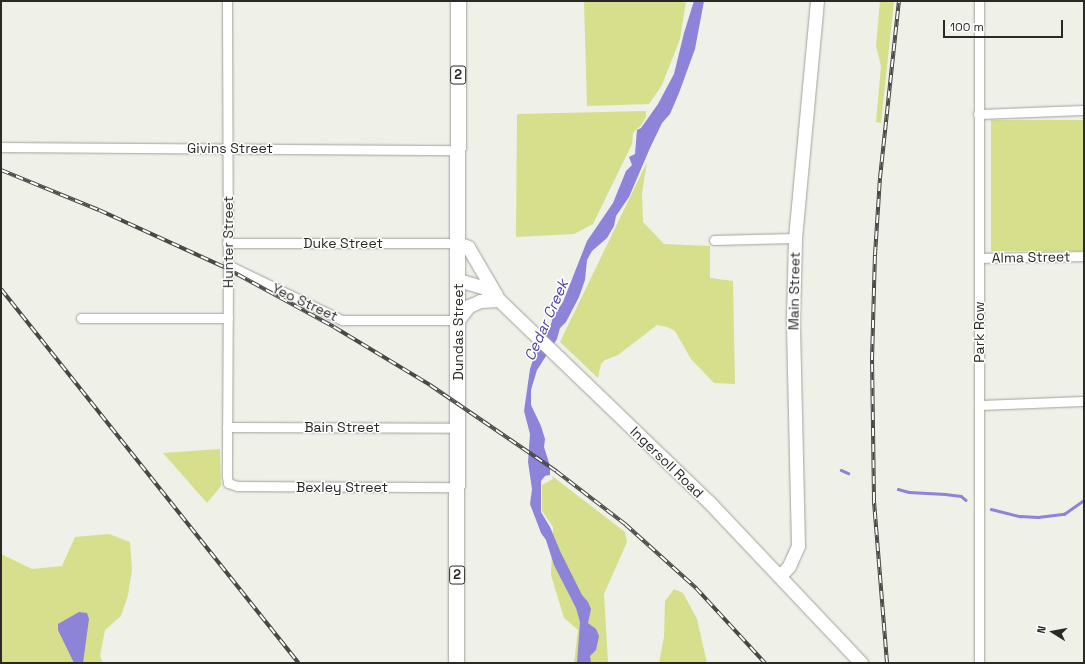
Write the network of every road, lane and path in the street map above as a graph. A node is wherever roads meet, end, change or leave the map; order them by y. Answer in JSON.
{"nodes":[{"id":1,"x":227,"y":1,"type":"edge"},
{"id":2,"x":458,"y":1,"type":"edge"},
{"id":3,"x":817,"y":1,"type":"edge"},
{"id":4,"x":979,"y":1,"type":"edge"},
{"id":5,"x":1084,"y":110,"type":"edge"},
{"id":6,"x":978,"y":114,"type":"junction"},
{"id":7,"x":2,"y":148,"type":"edge"},
{"id":8,"x":227,"y":148,"type":"junction"},
{"id":9,"x":458,"y":150,"type":"junction"},
{"id":10,"x":795,"y":238,"type":"junction"},
{"id":11,"x":714,"y":240,"type":"dead end"},
{"id":12,"x":227,"y":243,"type":"junction"},
{"id":13,"x":458,"y":243,"type":"junction"},
{"id":14,"x":1084,"y":256,"type":"edge"},
{"id":15,"x":979,"y":258,"type":"junction"},
{"id":16,"x":228,"y":265,"type":"junction"},
{"id":17,"x":458,"y":280,"type":"junction"},
{"id":18,"x":499,"y":300,"type":"junction"},
{"id":19,"x":81,"y":318,"type":"dead end"},
{"id":20,"x":228,"y":318,"type":"junction"},
{"id":21,"x":458,"y":320,"type":"junction"},
{"id":22,"x":1084,"y":402,"type":"edge"},
{"id":23,"x":979,"y":405,"type":"junction"},
{"id":24,"x":227,"y":427,"type":"junction"},
{"id":25,"x":457,"y":428,"type":"junction"},
{"id":26,"x":228,"y":483,"type":"joint"},
{"id":27,"x":457,"y":487,"type":"junction"},
{"id":28,"x":780,"y":576,"type":"junction"},
{"id":29,"x":456,"y":663,"type":"edge"},
{"id":30,"x":861,"y":663,"type":"edge"},
{"id":31,"x":979,"y":663,"type":"edge"}],
"edges":[{"from":1,"to":8,"type":"street","name":"Hunter Street"},
{"from":2,"to":9,"type":"main road","name":"Dundas Street","number":"2"},
{"from":3,"to":10,"type":"main road","name":"Main Street"},
{"from":4,"to":6,"type":"street","name":"Park Row"},
{"from":5,"to":6,"type":"street"},
{"from":6,"to":15,"type":"street","name":"Park Row"},
{"from":7,"to":8,"type":"street","name":"Givins Street"},
{"from":8,"to":9,"type":"street","name":"Givins Street"},
{"from":8,"to":12,"type":"street","name":"Hunter Street"},
{"from":9,"to":13,"type":"main road","name":"Dundas Street","number":"2"},
{"from":10,"to":11,"type":"street"},
{"from":10,"to":28,"type":"main road","name":"Main Street"},
{"from":12,"to":13,"type":"street","name":"Duke Street"},
{"from":12,"to":16,"type":"street","name":"Hunter Street"},
{"from":13,"to":17,"type":"main road","name":"Dundas Street","number":"2"},
{"from":13,"to":18,"type":"main road"},
{"from":14,"to":15,"type":"street","name":"Alma Street"},
{"from":15,"to":23,"type":"street","name":"Park Row"},
{"from":16,"to":20,"type":"street","name":"Hunter Street"},
{"from":16,"to":21,"type":"street","name":"Yeo Street"},
{"from":17,"to":18,"type":"main road","name":"Ingersoll Road"},
{"from":17,"to":21,"type":"main road","name":"Dundas Street","number":"2"},
{"from":18,"to":21,"type":"main road"},
{"from":18,"to":28,"type":"main road","name":"Ingersoll Road"},
{"from":19,"to":20,"type":"street"},
{"from":20,"to":24,"type":"street","name":"Hunter Street"},
{"from":21,"to":25,"type":"main road","name":"Dundas Street","number":"2"},
{"from":22,"to":23,"type":"street"},
{"from":23,"to":31,"type":"street","name":"Park Row"},
{"from":24,"to":25,"type":"street","name":"Bain Street"},
{"from":24,"to":26,"type":"street","name":"Hunter Street"},
{"from":25,"to":27,"type":"main road","name":"Dundas Street","number":"2"},
{"from":26,"to":27,"type":"street","name":"Bexley Street"},
{"from":27,"to":29,"type":"main road","name":"Dundas Street","number":"2"},
{"from":28,"to":30,"type":"main road","name":"Ingersoll Road"}]}
